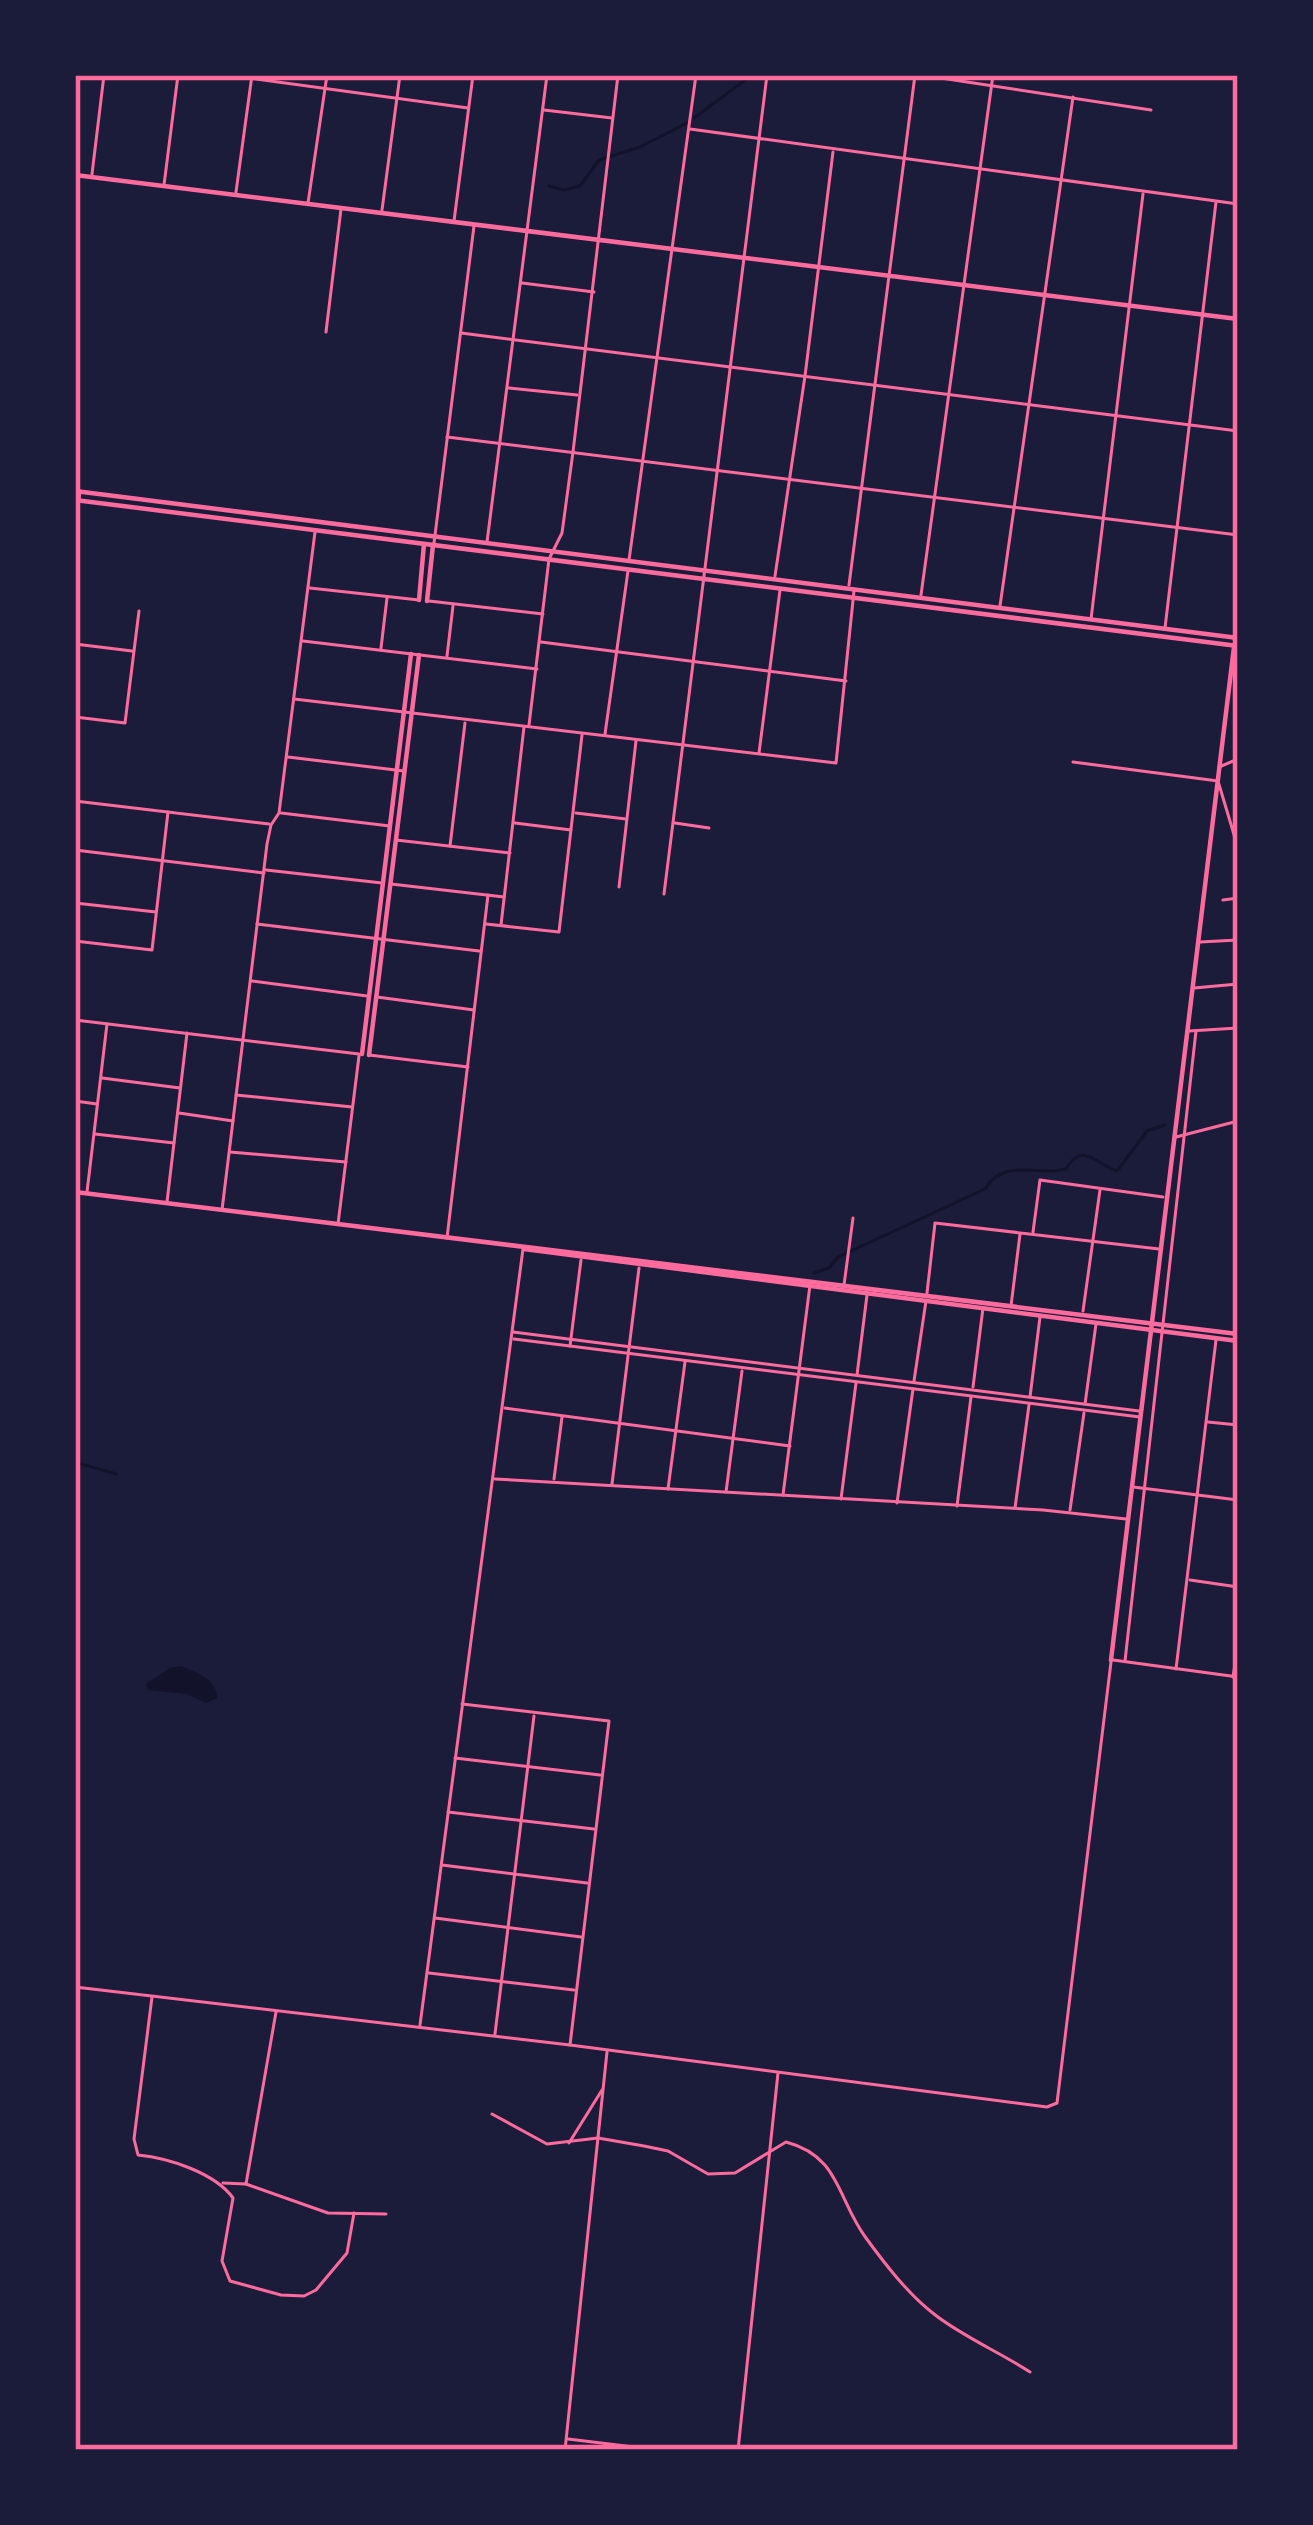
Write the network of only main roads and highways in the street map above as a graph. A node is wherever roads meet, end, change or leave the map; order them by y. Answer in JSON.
{"nodes":[{"id":1,"x":75,"y":175,"type":"edge"},
{"id":2,"x":1238,"y":319,"type":"edge"},
{"id":3,"x":78,"y":491,"type":"edge"},
{"id":4,"x":77,"y":500,"type":"edge"},
{"id":5,"x":424,"y":544,"type":"junction"},
{"id":6,"x":433,"y":545,"type":"junction"},
{"id":7,"x":1238,"y":621,"type":"edge"},
{"id":8,"x":1237,"y":642,"type":"edge"},
{"id":9,"x":415,"y":654,"type":"road end"},
{"id":10,"x":400,"y":770,"type":"junction"},
{"id":11,"x":386,"y":884,"type":"junction"},
{"id":12,"x":363,"y":1054,"type":"road end"},
{"id":13,"x":75,"y":1192,"type":"edge"},
{"id":14,"x":810,"y":1284,"type":"junction"},
{"id":15,"x":926,"y":1298,"type":"junction"},
{"id":16,"x":1151,"y":1327,"type":"junction"},
{"id":17,"x":1165,"y":1329,"type":"junction"},
{"id":18,"x":1238,"y":1337,"type":"edge"},
{"id":19,"x":1111,"y":1660,"type":"road end"}],
"edges":[{"from":1,"to":2,"type":"main road"},
{"from":3,"to":8,"type":"main road"},
{"from":4,"to":5,"type":"main road"},
{"from":5,"to":6,"type":"main road"},
{"from":5,"to":6,"type":"main road"},
{"from":6,"to":8,"type":"main road"},
{"from":7,"to":8,"type":"main road"},
{"from":8,"to":16,"type":"main road"},
{"from":9,"to":10,"type":"main road"},
{"from":10,"to":11,"type":"main road"},
{"from":10,"to":11,"type":"main road"},
{"from":11,"to":12,"type":"main road"},
{"from":13,"to":14,"type":"main road"},
{"from":14,"to":15,"type":"main road"},
{"from":14,"to":15,"type":"main road"},
{"from":15,"to":16,"type":"main road"},
{"from":15,"to":16,"type":"main road"},
{"from":16,"to":17,"type":"main road"},
{"from":16,"to":19,"type":"main road"},
{"from":17,"to":18,"type":"main road"},
{"from":17,"to":18,"type":"main road"}]}
